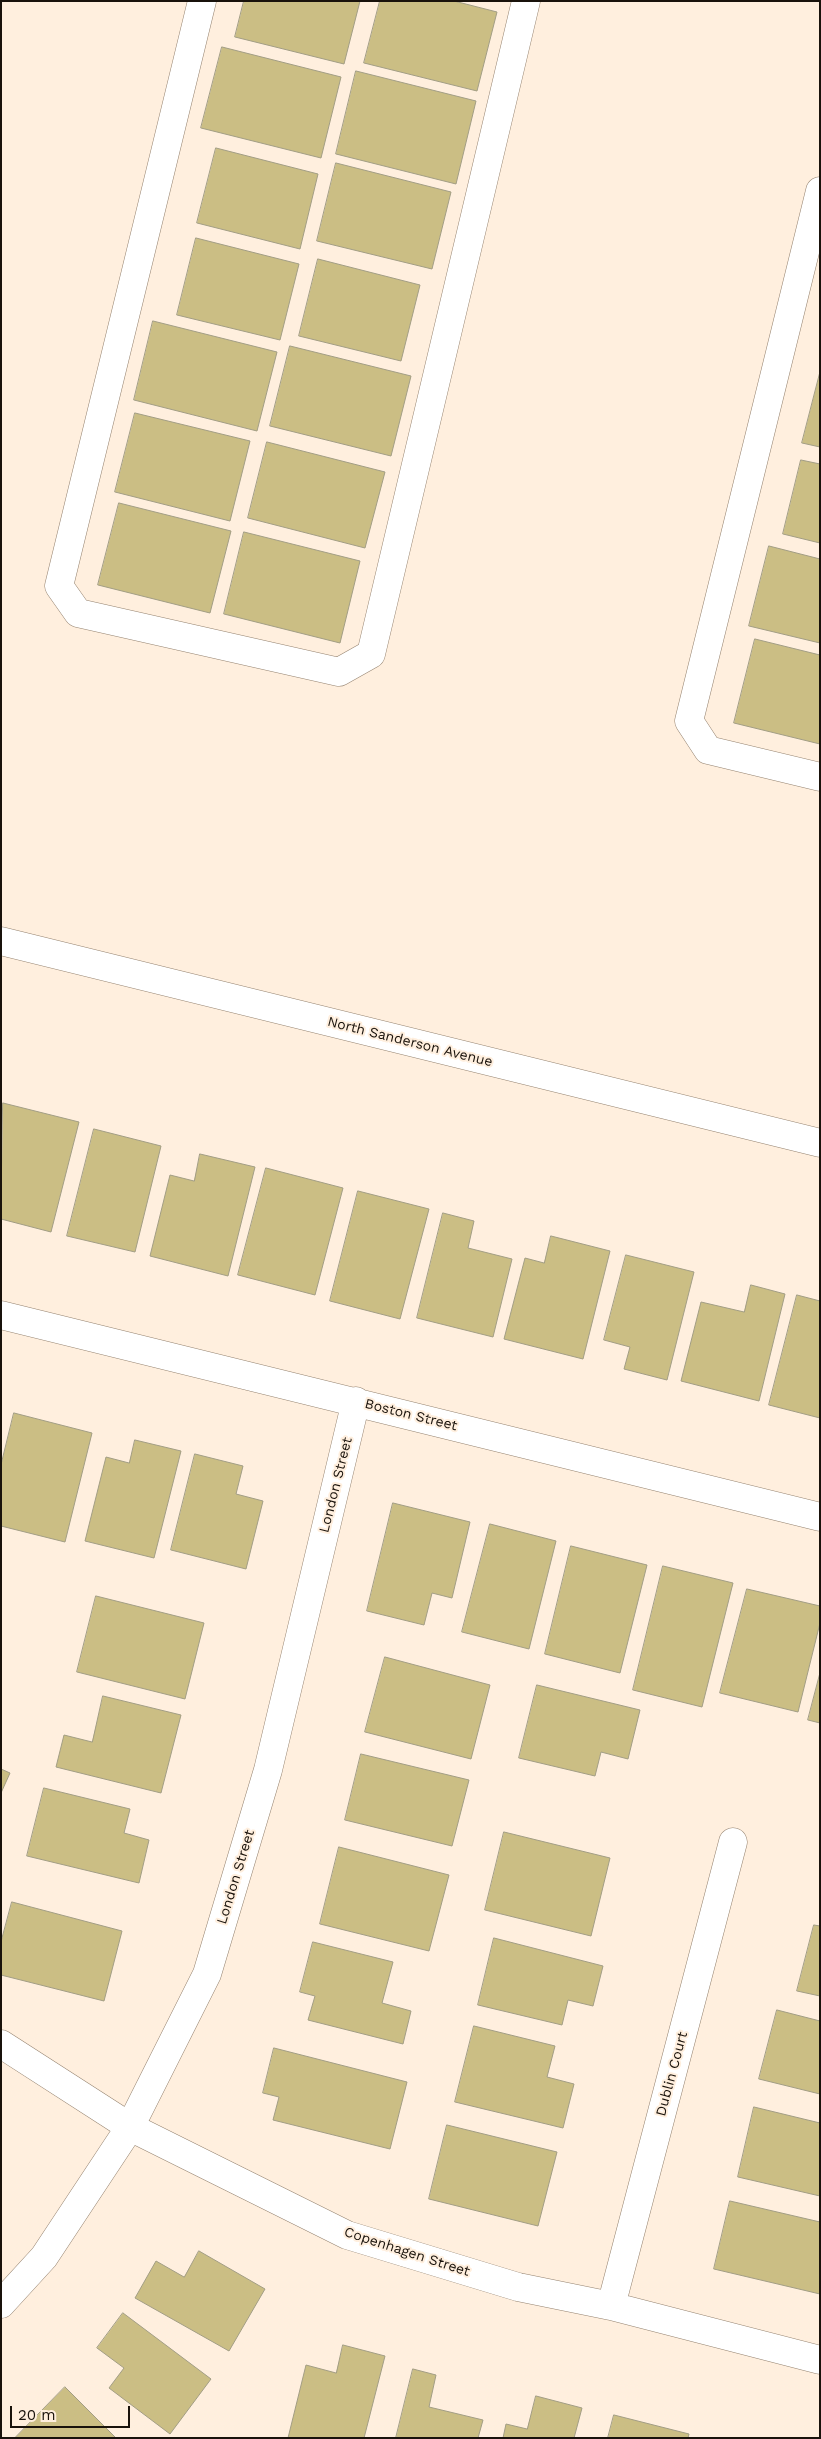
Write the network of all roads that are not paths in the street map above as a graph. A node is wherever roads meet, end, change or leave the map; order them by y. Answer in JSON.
{"nodes":[{"id":1,"x":202,"y":1,"type":"edge"},
{"id":2,"x":526,"y":1,"type":"edge"},
{"id":3,"x":820,"y":190,"type":"edge"},
{"id":4,"x":820,"y":777,"type":"edge"},
{"id":5,"x":1,"y":941,"type":"edge"},
{"id":6,"x":820,"y":1143,"type":"edge"},
{"id":7,"x":1,"y":1315,"type":"edge"},
{"id":8,"x":356,"y":1401,"type":"junction"},
{"id":9,"x":820,"y":1517,"type":"edge"},
{"id":10,"x":733,"y":1842,"type":"dead end"},
{"id":11,"x":1,"y":2044,"type":"edge"},
{"id":12,"x":130,"y":2127,"type":"junction"},
{"id":13,"x":1,"y":2304,"type":"edge"},
{"id":14,"x":611,"y":2306,"type":"junction"},
{"id":15,"x":820,"y":2360,"type":"edge"}],
"edges":[{"from":1,"to":2,"type":"main road"},
{"from":3,"to":4,"type":"main road"},
{"from":5,"to":6,"type":"main road","name":"North Sanderson Avenue"},
{"from":7,"to":8,"type":"main road","name":"Boston Street"},
{"from":8,"to":9,"type":"main road","name":"Boston Street"},
{"from":8,"to":12,"type":"main road","name":"London Street"},
{"from":10,"to":14,"type":"main road","name":"Dublin Court"},
{"from":11,"to":12,"type":"main road","name":"Copenhagen Street"},
{"from":12,"to":13,"type":"main road","name":"London Street"},
{"from":12,"to":14,"type":"main road","name":"Copenhagen Street"},
{"from":14,"to":15,"type":"main road","name":"Copenhagen Street"}]}
